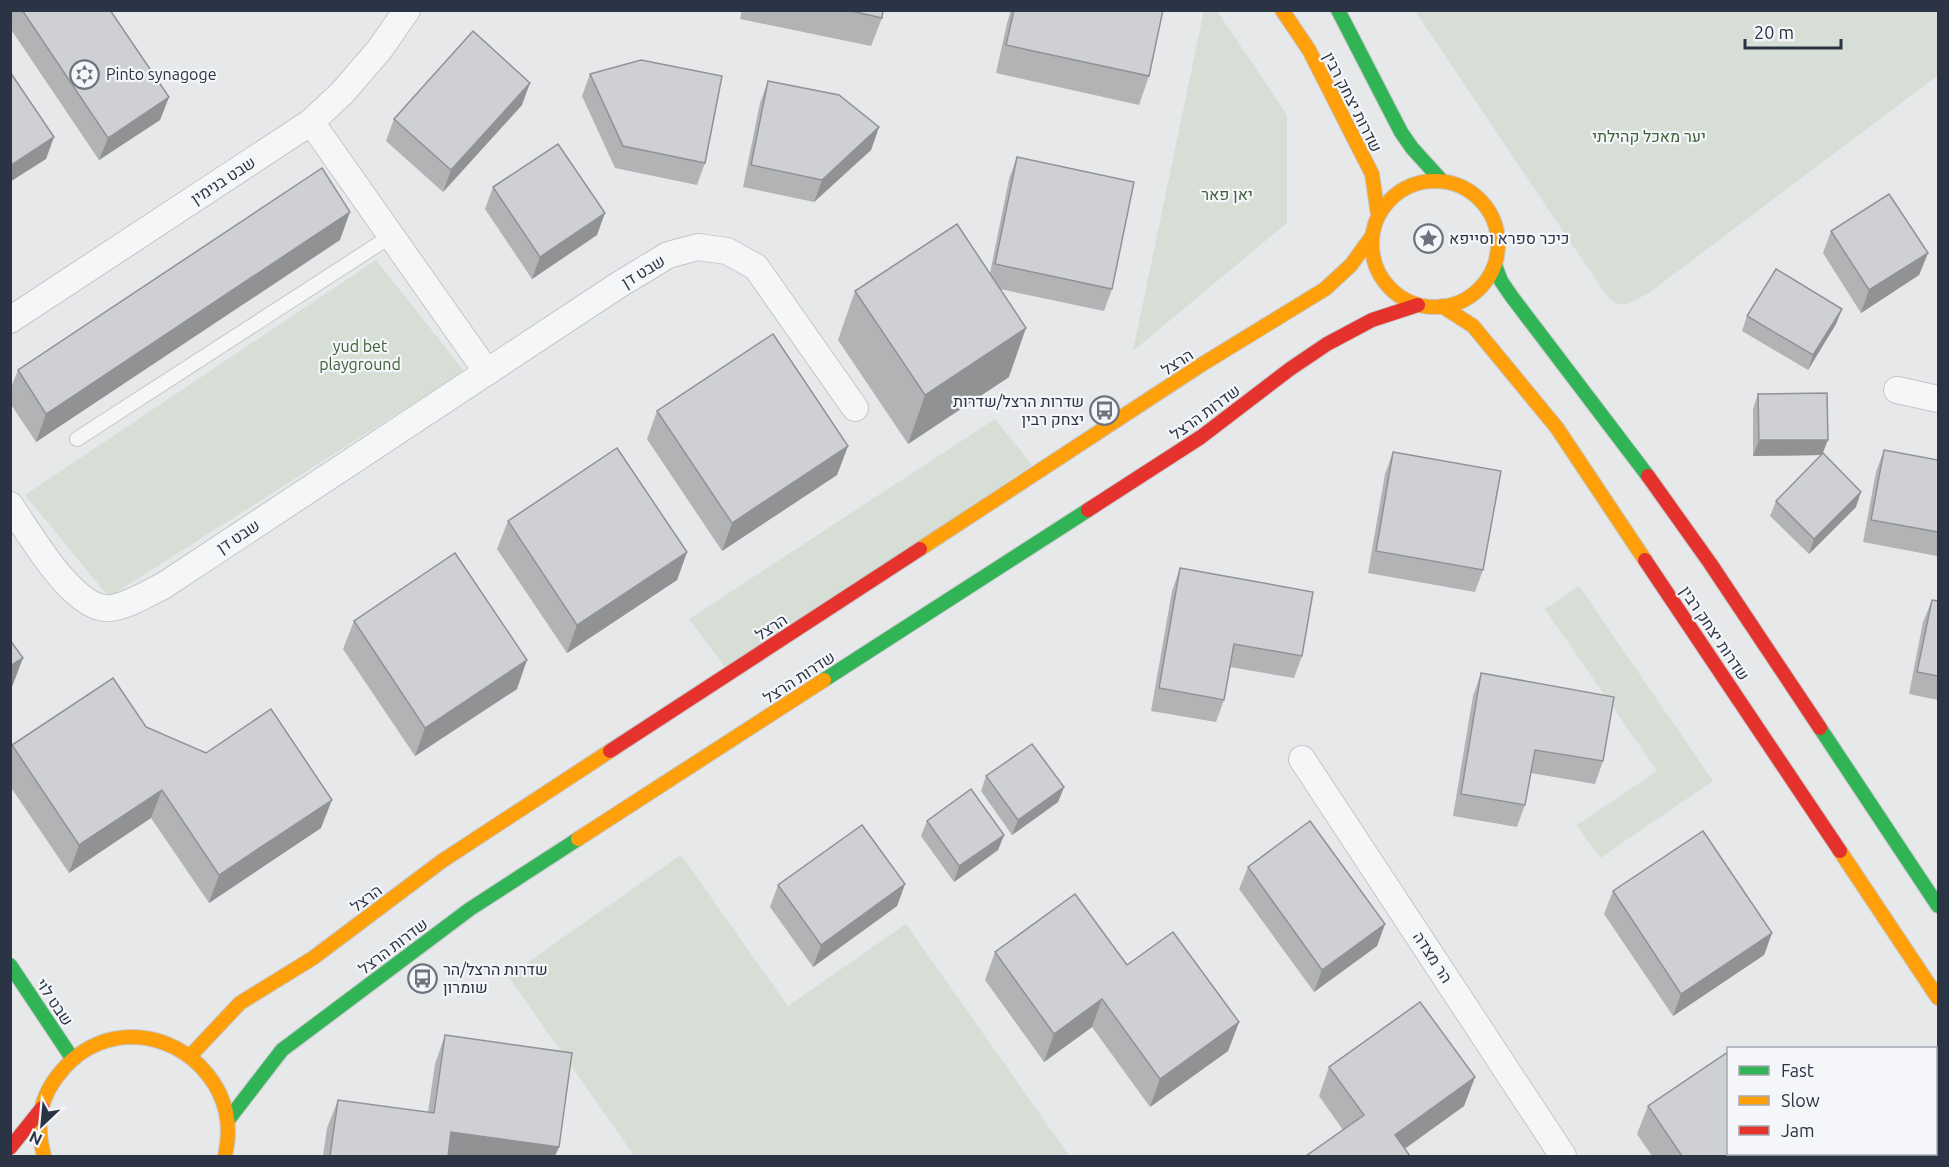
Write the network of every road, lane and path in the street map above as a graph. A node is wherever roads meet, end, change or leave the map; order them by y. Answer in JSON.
{"nodes":[{"id":1,"x":407,"y":10,"type":"edge"},
{"id":2,"x":1282,"y":10,"type":"edge"},
{"id":3,"x":1338,"y":10,"type":"edge"},
{"id":4,"x":311,"y":122,"type":"junction"},
{"id":5,"x":1442,"y":181,"type":"junction"},
{"id":6,"x":1378,"y":215,"type":"junction"},
{"id":7,"x":391,"y":236,"type":"junction"},
{"id":8,"x":1372,"y":236,"type":"junction"},
{"id":9,"x":1494,"y":265,"type":"junction"},
{"id":10,"x":1418,"y":304,"type":"junction"},
{"id":11,"x":1442,"y":306,"type":"junction"},
{"id":12,"x":10,"y":320,"type":"edge"},
{"id":13,"x":487,"y":372,"type":"junction"},
{"id":14,"x":1897,"y":390,"type":"dead end"},
{"id":15,"x":1938,"y":399,"type":"edge"},
{"id":16,"x":855,"y":408,"type":"dead end"},
{"id":17,"x":77,"y":439,"type":"dead end"},
{"id":18,"x":10,"y":505,"type":"edge"},
{"id":19,"x":1302,"y":759,"type":"dead end"},
{"id":20,"x":1938,"y":906,"type":"edge"},
{"id":21,"x":10,"y":965,"type":"edge"},
{"id":22,"x":1938,"y":998,"type":"edge"},
{"id":23,"x":191,"y":1055,"type":"junction"},
{"id":24,"x":72,"y":1058,"type":"junction"},
{"id":25,"x":42,"y":1108,"type":"junction"},
{"id":26,"x":228,"y":1120,"type":"junction"},
{"id":27,"x":10,"y":1148,"type":"edge"},
{"id":28,"x":44,"y":1156,"type":"edge"},
{"id":29,"x":225,"y":1156,"type":"edge"},
{"id":30,"x":1563,"y":1156,"type":"edge"}],
"edges":[{"from":1,"to":4,"type":"street","name":"שבט בנימין"},
{"from":2,"to":6,"type":"main road","name":"שדרות יצחק רבין"},
{"from":3,"to":5,"type":"main road","name":"שדרות יצחק רבין"},
{"from":4,"to":7,"type":"street"},
{"from":4,"to":12,"type":"street","name":"שבט בנימין"},
{"from":5,"to":6,"type":"main road"},
{"from":5,"to":9,"type":"main road"},
{"from":6,"to":8,"type":"main road"},
{"from":7,"to":13,"type":"street"},
{"from":7,"to":17,"type":"lane"},
{"from":8,"to":10,"type":"main road"},
{"from":8,"to":23,"type":"main road","name":"הרצל"},
{"from":9,"to":11,"type":"main road"},
{"from":9,"to":20,"type":"main road"},
{"from":10,"to":11,"type":"main road"},
{"from":10,"to":26,"type":"main road","name":"שדרות הרצל"},
{"from":11,"to":22,"type":"main road","name":"שדרות יצחק רבין"},
{"from":13,"to":16,"type":"street","name":"שבט דן"},
{"from":13,"to":18,"type":"street","name":"שבט דן"},
{"from":14,"to":15,"type":"street"},
{"from":19,"to":30,"type":"street","name":"הר מצדה"},
{"from":21,"to":24,"type":"main road","name":"שבט לוי"},
{"from":23,"to":24,"type":"main road"},
{"from":23,"to":26,"type":"main road"},
{"from":24,"to":25,"type":"main road"},
{"from":25,"to":27,"type":"main road"},
{"from":25,"to":28,"type":"main road"},
{"from":26,"to":29,"type":"main road"}]}
